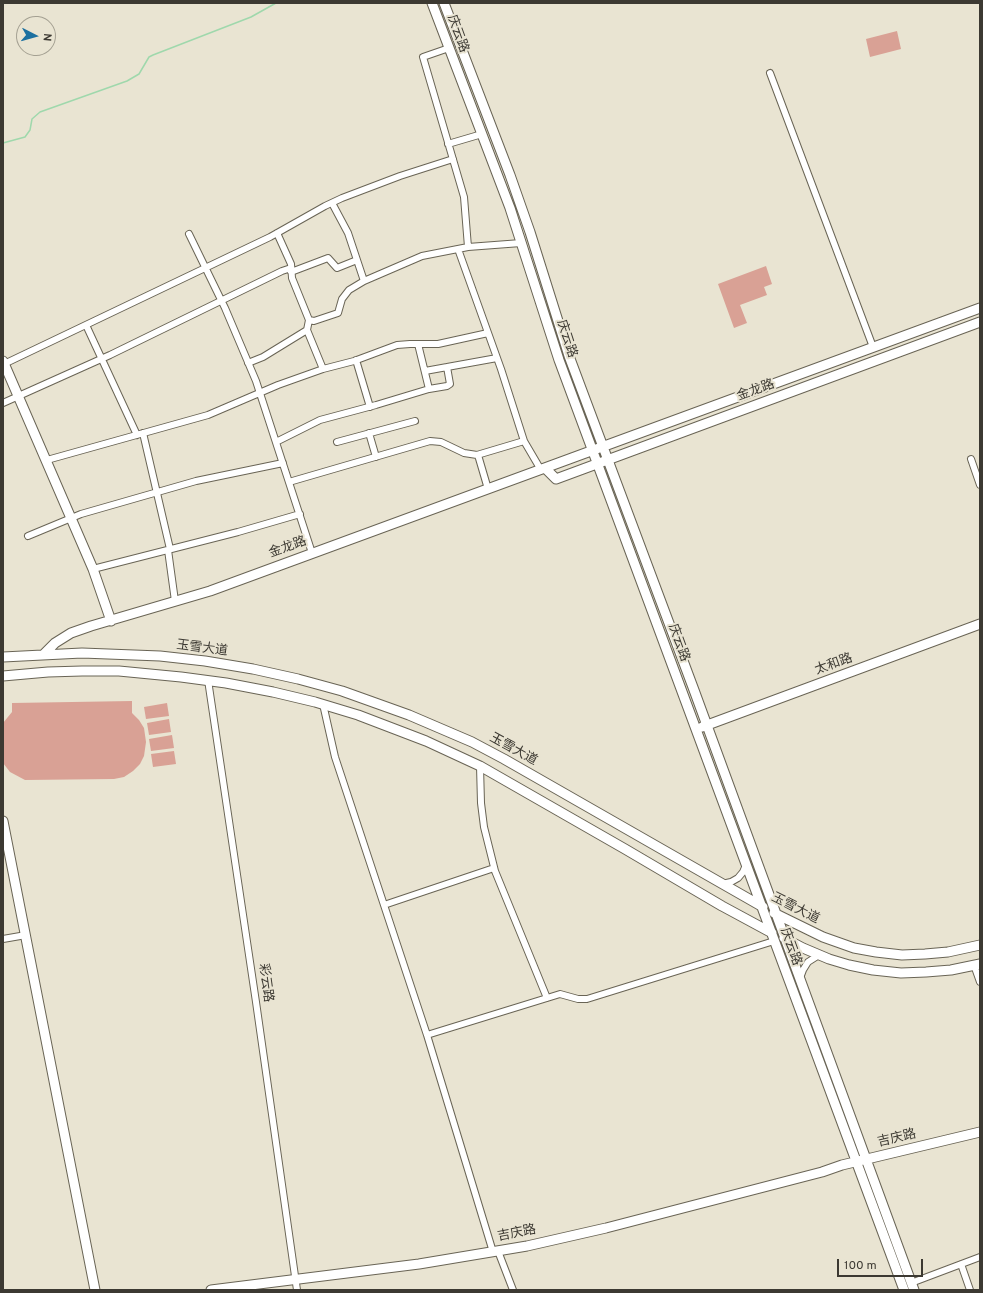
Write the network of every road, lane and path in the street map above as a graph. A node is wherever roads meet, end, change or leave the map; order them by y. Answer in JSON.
{"nodes":[{"id":1,"x":432,"y":3,"type":"edge"},
{"id":2,"x":444,"y":3,"type":"edge"},
{"id":3,"x":449,"y":48,"type":"junction"},
{"id":4,"x":770,"y":73,"type":"dead end"},
{"id":5,"x":482,"y":134,"type":"junction"},
{"id":6,"x":448,"y":144,"type":"junction"},
{"id":7,"x":453,"y":159,"type":"junction"},
{"id":8,"x":332,"y":203,"type":"junction"},
{"id":9,"x":277,"y":233,"type":"junction"},
{"id":10,"x":189,"y":234,"type":"dead end"},
{"id":11,"x":521,"y":243,"type":"junction"},
{"id":12,"x":468,"y":247,"type":"junction"},
{"id":13,"x":458,"y":249,"type":"junction"},
{"id":14,"x":357,"y":260,"type":"junction"},
{"id":15,"x":205,"y":268,"type":"junction"},
{"id":16,"x":291,"y":270,"type":"junction"},
{"id":17,"x":364,"y":281,"type":"junction"},
{"id":18,"x":221,"y":300,"type":"junction"},
{"id":19,"x":980,"y":308,"type":"edge"},
{"id":20,"x":309,"y":320,"type":"junction"},
{"id":21,"x":980,"y":322,"type":"edge"},
{"id":22,"x":86,"y":325,"type":"junction"},
{"id":23,"x":307,"y":330,"type":"junction"},
{"id":24,"x":488,"y":333,"type":"junction"},
{"id":25,"x":418,"y":344,"type":"junction"},
{"id":26,"x":873,"y":347,"type":"junction"},
{"id":27,"x":497,"y":358,"type":"junction"},
{"id":28,"x":102,"y":359,"type":"junction"},
{"id":29,"x":356,"y":360,"type":"junction"},
{"id":30,"x":4,"y":363,"type":"edge"},
{"id":31,"x":248,"y":363,"type":"junction"},
{"id":32,"x":447,"y":367,"type":"junction"},
{"id":33,"x":323,"y":369,"type":"junction"},
{"id":34,"x":425,"y":372,"type":"junction"},
{"id":35,"x":429,"y":389,"type":"junction"},
{"id":36,"x":260,"y":393,"type":"junction"},
{"id":37,"x":19,"y":397,"type":"junction"},
{"id":38,"x":3,"y":403,"type":"edge"},
{"id":39,"x":370,"y":407,"type":"junction"},
{"id":40,"x":414,"y":421,"type":"dead end"},
{"id":41,"x":140,"y":434,"type":"junction"},
{"id":42,"x":369,"y":434,"type":"junction"},
{"id":43,"x":524,"y":441,"type":"junction"},
{"id":44,"x":276,"y":442,"type":"junction"},
{"id":45,"x":337,"y":442,"type":"dead end"},
{"id":46,"x":604,"y":446,"type":"junction"},
{"id":47,"x":593,"y":450,"type":"junction"},
{"id":48,"x":478,"y":454,"type":"junction"},
{"id":49,"x":376,"y":457,"type":"junction"},
{"id":50,"x":609,"y":459,"type":"junction"},
{"id":51,"x":971,"y":459,"type":"dead end"},
{"id":52,"x":47,"y":460,"type":"junction"},
{"id":53,"x":283,"y":463,"type":"junction"},
{"id":54,"x":598,"y":463,"type":"junction"},
{"id":55,"x":543,"y":469,"type":"junction"},
{"id":56,"x":289,"y":482,"type":"junction"},
{"id":57,"x":980,"y":485,"type":"edge"},
{"id":58,"x":488,"y":488,"type":"junction"},
{"id":59,"x":157,"y":493,"type":"junction"},
{"id":60,"x":300,"y":514,"type":"junction"},
{"id":61,"x":71,"y":518,"type":"junction"},
{"id":62,"x":28,"y":536,"type":"dead end"},
{"id":63,"x":169,"y":549,"type":"junction"},
{"id":64,"x":312,"y":553,"type":"junction"},
{"id":65,"x":93,"y":569,"type":"junction"},
{"id":66,"x":175,"y":601,"type":"junction"},
{"id":67,"x":111,"y":620,"type":"junction"},
{"id":68,"x":980,"y":624,"type":"edge"},
{"id":69,"x":44,"y":654,"type":"junction"},
{"id":70,"x":3,"y":657,"type":"edge"},
{"id":71,"x":3,"y":676,"type":"edge"},
{"id":72,"x":208,"y":680,"type":"junction"},
{"id":73,"x":323,"y":704,"type":"junction"},
{"id":74,"x":707,"y":725,"type":"junction"},
{"id":75,"x":696,"y":729,"type":"junction"},
{"id":76,"x":480,"y":766,"type":"junction"},
{"id":77,"x":3,"y":820,"type":"edge"},
{"id":78,"x":746,"y":865,"type":"junction"},
{"id":79,"x":494,"y":868,"type":"junction"},
{"id":80,"x":720,"y":883,"type":"junction"},
{"id":81,"x":384,"y":905,"type":"junction"},
{"id":82,"x":761,"y":906,"type":"junction"},
{"id":83,"x":777,"y":915,"type":"junction"},
{"id":84,"x":26,"y":935,"type":"junction"},
{"id":85,"x":772,"y":936,"type":"junction"},
{"id":86,"x":3,"y":939,"type":"edge"},
{"id":87,"x":786,"y":940,"type":"junction"},
{"id":88,"x":980,"y":945,"type":"edge"},
{"id":89,"x":819,"y":955,"type":"junction"},
{"id":90,"x":977,"y":964,"type":"edge"},
{"id":91,"x":800,"y":978,"type":"junction"},
{"id":92,"x":980,"y":982,"type":"edge"},
{"id":93,"x":547,"y":998,"type":"junction"},
{"id":94,"x":427,"y":1034,"type":"junction"},
{"id":95,"x":980,"y":1132,"type":"edge"},
{"id":96,"x":980,"y":1138,"type":"edge"},
{"id":97,"x":868,"y":1162,"type":"junction"},
{"id":98,"x":857,"y":1165,"type":"junction"},
{"id":99,"x":496,"y":1252,"type":"junction"},
{"id":100,"x":980,"y":1257,"type":"edge"},
{"id":101,"x":961,"y":1264,"type":"junction"},
{"id":102,"x":295,"y":1279,"type":"junction"},
{"id":103,"x":913,"y":1287,"type":"edge"},
{"id":104,"x":95,"y":1290,"type":"edge"},
{"id":105,"x":210,"y":1290,"type":"edge"},
{"id":106,"x":297,"y":1290,"type":"edge"},
{"id":107,"x":513,"y":1290,"type":"edge"},
{"id":108,"x":904,"y":1290,"type":"edge"},
{"id":109,"x":970,"y":1290,"type":"edge"}],
"edges":[{"from":1,"to":3,"type":"main road","name":"庆云路"},
{"from":2,"to":46,"type":"main road","name":"庆云路"},
{"from":3,"to":5,"type":"main road","name":"庆云路"},
{"from":3,"to":6,"type":"street"},
{"from":4,"to":26,"type":"street"},
{"from":5,"to":6,"type":"street"},
{"from":5,"to":11,"type":"main road","name":"庆云路"},
{"from":6,"to":7,"type":"street"},
{"from":7,"to":8,"type":"street"},
{"from":7,"to":12,"type":"street"},
{"from":8,"to":9,"type":"street"},
{"from":8,"to":14,"type":"street"},
{"from":9,"to":15,"type":"street"},
{"from":9,"to":16,"type":"street"},
{"from":10,"to":15,"type":"street"},
{"from":11,"to":12,"type":"street"},
{"from":11,"to":47,"type":"main road","name":"庆云路"},
{"from":12,"to":13,"type":"street"},
{"from":13,"to":17,"type":"street"},
{"from":13,"to":24,"type":"street"},
{"from":14,"to":16,"type":"street"},
{"from":14,"to":17,"type":"street"},
{"from":15,"to":18,"type":"street"},
{"from":15,"to":22,"type":"street"},
{"from":16,"to":18,"type":"street"},
{"from":16,"to":20,"type":"street"},
{"from":17,"to":20,"type":"street"},
{"from":18,"to":28,"type":"street"},
{"from":18,"to":31,"type":"street"},
{"from":19,"to":26,"type":"main road","name":"金龙路"},
{"from":20,"to":23,"type":"street"},
{"from":21,"to":50,"type":"main road","name":"金龙路"},
{"from":22,"to":28,"type":"street"},
{"from":22,"to":30,"type":"street"},
{"from":23,"to":31,"type":"street"},
{"from":23,"to":33,"type":"street"},
{"from":24,"to":25,"type":"street"},
{"from":24,"to":27,"type":"street"},
{"from":25,"to":29,"type":"street"},
{"from":25,"to":34,"type":"street"},
{"from":26,"to":46,"type":"main road","name":"金龙路"},
{"from":27,"to":32,"type":"street"},
{"from":27,"to":43,"type":"street"},
{"from":28,"to":37,"type":"street"},
{"from":28,"to":41,"type":"street"},
{"from":29,"to":33,"type":"street"},
{"from":29,"to":39,"type":"street"},
{"from":30,"to":37,"type":"main road"},
{"from":31,"to":36,"type":"street"},
{"from":32,"to":34,"type":"street"},
{"from":32,"to":35,"type":"street"},
{"from":33,"to":36,"type":"street"},
{"from":34,"to":35,"type":"street"},
{"from":35,"to":39,"type":"street"},
{"from":36,"to":41,"type":"street"},
{"from":36,"to":44,"type":"street"},
{"from":37,"to":38,"type":"street"},
{"from":37,"to":52,"type":"main road"},
{"from":39,"to":44,"type":"street"},
{"from":40,"to":42,"type":"street"},
{"from":41,"to":52,"type":"street"},
{"from":41,"to":59,"type":"street"},
{"from":42,"to":45,"type":"street"},
{"from":42,"to":49,"type":"street"},
{"from":43,"to":48,"type":"street"},
{"from":43,"to":55,"type":"street"},
{"from":44,"to":53,"type":"street"},
{"from":46,"to":47,"type":"main road","name":"金龙路"},
{"from":46,"to":50,"type":"main road","name":"庆云路"},
{"from":47,"to":54,"type":"main road","name":"庆云路"},
{"from":47,"to":55,"type":"main road","name":"金龙路"},
{"from":48,"to":49,"type":"street"},
{"from":48,"to":58,"type":"street"},
{"from":49,"to":56,"type":"street"},
{"from":50,"to":54,"type":"main road","name":"金龙路"},
{"from":50,"to":74,"type":"main road","name":"庆云路"},
{"from":51,"to":57,"type":"street"},
{"from":52,"to":61,"type":"main road"},
{"from":53,"to":56,"type":"street"},
{"from":53,"to":59,"type":"street"},
{"from":54,"to":55,"type":"main road","name":"金龙路"},
{"from":54,"to":75,"type":"main road","name":"庆云路"},
{"from":55,"to":58,"type":"main road","name":"金龙路"},
{"from":56,"to":60,"type":"street"},
{"from":58,"to":64,"type":"main road","name":"金龙路"},
{"from":59,"to":61,"type":"street"},
{"from":59,"to":63,"type":"street"},
{"from":60,"to":63,"type":"street"},
{"from":60,"to":64,"type":"street"},
{"from":61,"to":62,"type":"street"},
{"from":61,"to":65,"type":"main road"},
{"from":63,"to":65,"type":"street"},
{"from":63,"to":66,"type":"street"},
{"from":64,"to":66,"type":"main road","name":"金龙路"},
{"from":65,"to":67,"type":"main road"},
{"from":66,"to":67,"type":"main road","name":"金龙路"},
{"from":67,"to":69,"type":"main road","name":"金龙路"},
{"from":68,"to":74,"type":"main road","name":"太和路"},
{"from":69,"to":70,"type":"main road","name":"玉雪大道"},
{"from":69,"to":80,"type":"main road","name":"玉雪大道"},
{"from":71,"to":72,"type":"main road"},
{"from":72,"to":73,"type":"main road"},
{"from":72,"to":102,"type":"street","name":"彩云路"},
{"from":73,"to":76,"type":"main road"},
{"from":73,"to":81,"type":"street"},
{"from":74,"to":75,"type":"main road","name":"太和路"},
{"from":74,"to":83,"type":"main road","name":"庆云路"},
{"from":75,"to":78,"type":"main road","name":"庆云路"},
{"from":76,"to":79,"type":"street"},
{"from":76,"to":85,"type":"main road"},
{"from":77,"to":84,"type":"main road"},
{"from":78,"to":80,"type":"street"},
{"from":78,"to":82,"type":"main road","name":"庆云路"},
{"from":79,"to":81,"type":"street"},
{"from":79,"to":93,"type":"street"},
{"from":80,"to":82,"type":"main road","name":"玉雪大道"},
{"from":81,"to":94,"type":"street"},
{"from":82,"to":83,"type":"main road","name":"玉雪大道"},
{"from":82,"to":85,"type":"main road","name":"庆云路"},
{"from":83,"to":87,"type":"main road","name":"庆云路"},
{"from":83,"to":88,"type":"main road","name":"玉雪大道"},
{"from":84,"to":86,"type":"street"},
{"from":84,"to":104,"type":"main road"},
{"from":85,"to":87,"type":"main road"},
{"from":85,"to":93,"type":"street"},
{"from":85,"to":98,"type":"main road","name":"庆云路"},
{"from":87,"to":89,"type":"main road"},
{"from":87,"to":91,"type":"main road","name":"庆云路"},
{"from":89,"to":90,"type":"main road"},
{"from":89,"to":91,"type":"street"},
{"from":90,"to":92,"type":"street"},
{"from":91,"to":97,"type":"main road","name":"庆云路"},
{"from":93,"to":94,"type":"street"},
{"from":94,"to":99,"type":"street"},
{"from":95,"to":97,"type":"main road","name":"吉庆路"},
{"from":96,"to":97,"type":"main road","name":"吉庆路"},
{"from":97,"to":98,"type":"main road","name":"吉庆路"},
{"from":97,"to":103,"type":"main road","name":"庆云路"},
{"from":98,"to":99,"type":"main road","name":"吉庆路"},
{"from":98,"to":108,"type":"main road","name":"庆云路"},
{"from":99,"to":102,"type":"main road","name":"吉庆路"},
{"from":99,"to":107,"type":"street"},
{"from":100,"to":101,"type":"street"},
{"from":101,"to":103,"type":"street"},
{"from":101,"to":109,"type":"street"},
{"from":102,"to":105,"type":"main road","name":"吉庆路"},
{"from":102,"to":106,"type":"street","name":"彩云路"}]}
